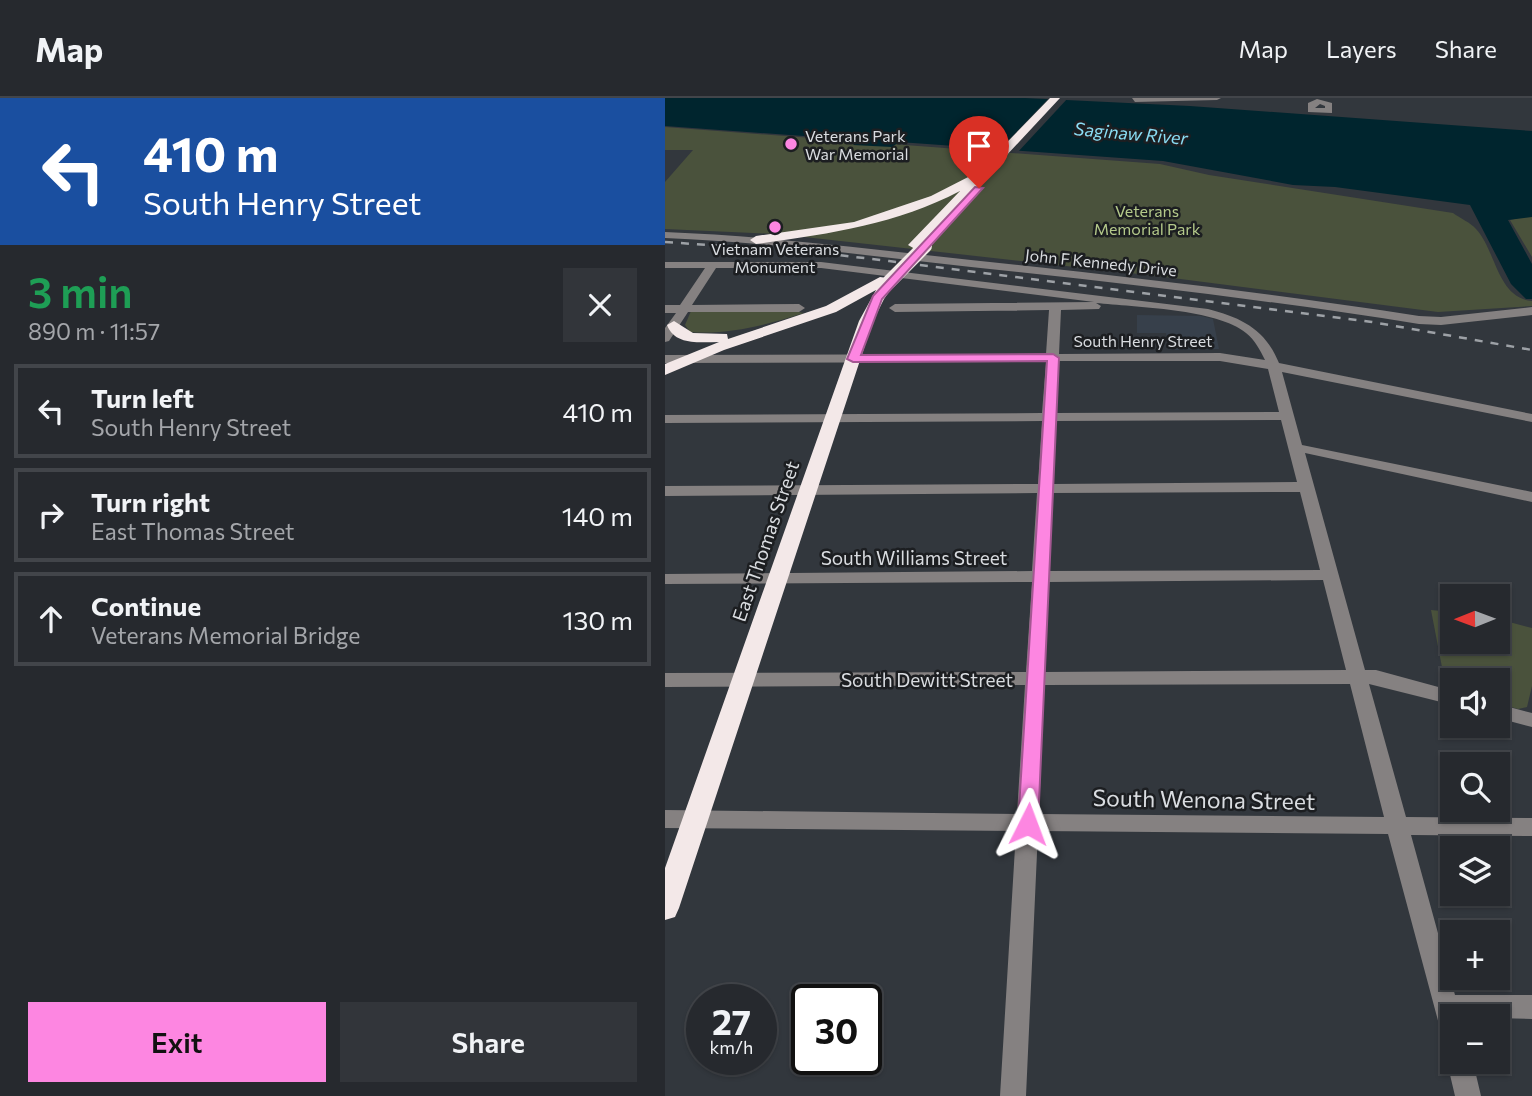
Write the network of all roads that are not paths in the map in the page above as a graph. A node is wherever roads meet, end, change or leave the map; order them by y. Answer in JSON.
{"nodes":[{"id":1,"x":1055,"y":98,"type":"edge"},
{"id":2,"x":1063,"y":98,"type":"edge"},
{"id":3,"x":1217,"y":98,"type":"edge"},
{"id":4,"x":1138,"y":101,"type":"dead end"},
{"id":5,"x":988,"y":171,"type":"junction"},
{"id":6,"x":665,"y":235,"type":"edge"},
{"id":7,"x":757,"y":240,"type":"junction"},
{"id":8,"x":665,"y":265,"type":"edge"},
{"id":9,"x":712,"y":265,"type":"junction"},
{"id":10,"x":885,"y":281,"type":"junction"},
{"id":11,"x":1095,"y":306,"type":"dead end"},
{"id":12,"x":1055,"y":307,"type":"junction"},
{"id":13,"x":799,"y":308,"type":"dead end"},
{"id":14,"x":895,"y":308,"type":"dead end"},
{"id":15,"x":665,"y":309,"type":"edge"},
{"id":16,"x":684,"y":309,"type":"junction"},
{"id":17,"x":1532,"y":311,"type":"edge"},
{"id":18,"x":674,"y":325,"type":"junction"},
{"id":19,"x":773,"y":328,"type":"junction"},
{"id":20,"x":665,"y":338,"type":"edge"},
{"id":21,"x":1053,"y":358,"type":"junction"},
{"id":22,"x":665,"y":359,"type":"edge"},
{"id":23,"x":685,"y":359,"type":"junction"},
{"id":24,"x":853,"y":359,"type":"junction"},
{"id":25,"x":1273,"y":366,"type":"junction"},
{"id":26,"x":665,"y":370,"type":"edge"},
{"id":27,"x":1286,"y":416,"type":"junction"},
{"id":28,"x":1049,"y":417,"type":"junction"},
{"id":29,"x":1532,"y":418,"type":"edge"},
{"id":30,"x":665,"y":419,"type":"edge"},
{"id":31,"x":832,"y":419,"type":"junction"},
{"id":32,"x":1296,"y":449,"type":"junction"},
{"id":33,"x":1305,"y":487,"type":"junction"},
{"id":34,"x":1046,"y":488,"type":"junction"},
{"id":35,"x":807,"y":490,"type":"junction"},
{"id":36,"x":665,"y":491,"type":"edge"},
{"id":37,"x":1532,"y":497,"type":"edge"},
{"id":38,"x":1331,"y":575,"type":"junction"},
{"id":39,"x":1041,"y":577,"type":"junction"},
{"id":40,"x":665,"y":579,"type":"edge"},
{"id":41,"x":776,"y":579,"type":"junction"},
{"id":42,"x":1357,"y":677,"type":"junction"},
{"id":43,"x":1037,"y":678,"type":"junction"},
{"id":44,"x":665,"y":680,"type":"edge"},
{"id":45,"x":742,"y":680,"type":"junction"},
{"id":46,"x":1440,"y":694,"type":"edge"},
{"id":47,"x":1510,"y":714,"type":"edge"},
{"id":48,"x":1532,"y":720,"type":"edge"},
{"id":49,"x":665,"y":820,"type":"edge"},
{"id":50,"x":696,"y":820,"type":"junction"},
{"id":51,"x":1028,"y":824,"type":"junction"},
{"id":52,"x":1397,"y":827,"type":"junction"},
{"id":53,"x":1532,"y":827,"type":"edge"},
{"id":54,"x":665,"y":908,"type":"edge"},
{"id":55,"x":1444,"y":1004,"type":"edge"},
{"id":56,"x":1510,"y":1007,"type":"edge"},
{"id":57,"x":1532,"y":1007,"type":"edge"},
{"id":58,"x":1463,"y":1074,"type":"edge"},
{"id":59,"x":1013,"y":1096,"type":"edge"},
{"id":60,"x":1468,"y":1096,"type":"edge"}],
"edges":[{"from":1,"to":5,"type":"highway"},
{"from":2,"to":5,"type":"highway"},
{"from":3,"to":4,"type":"street"},
{"from":5,"to":7,"type":"highway"},
{"from":5,"to":10,"type":"highway","bridge":true},
{"from":6,"to":7,"type":"street","name":"John F Kennedy Drive"},
{"from":7,"to":17,"type":"street","name":"John F Kennedy Drive"},
{"from":8,"to":9,"type":"street"},
{"from":9,"to":16,"type":"street"},
{"from":9,"to":25,"type":"street"},
{"from":10,"to":19,"type":"highway"},
{"from":10,"to":24,"type":"highway","name":"East Thomas Street"},
{"from":11,"to":12,"type":"street"},
{"from":12,"to":14,"type":"street"},
{"from":12,"to":21,"type":"street"},
{"from":13,"to":16,"type":"street"},
{"from":15,"to":16,"type":"street"},
{"from":16,"to":18,"type":"street"},
{"from":18,"to":19,"type":"highway"},
{"from":18,"to":20,"type":"street"},
{"from":19,"to":23,"type":"highway"},
{"from":21,"to":24,"type":"street","name":"South Henry Street"},
{"from":21,"to":25,"type":"street","name":"South Henry Street"},
{"from":21,"to":28,"type":"street"},
{"from":22,"to":23,"type":"street","name":"South Henry Street"},
{"from":23,"to":24,"type":"street","name":"South Henry Street"},
{"from":23,"to":26,"type":"highway"},
{"from":24,"to":31,"type":"highway","name":"East Thomas Street"},
{"from":25,"to":27,"type":"street"},
{"from":25,"to":29,"type":"street","name":"South Henry Street"},
{"from":27,"to":28,"type":"street"},
{"from":27,"to":32,"type":"street"},
{"from":28,"to":31,"type":"street"},
{"from":28,"to":34,"type":"street"},
{"from":30,"to":31,"type":"street"},
{"from":31,"to":35,"type":"highway","name":"East Thomas Street"},
{"from":32,"to":33,"type":"street"},
{"from":32,"to":37,"type":"street"},
{"from":33,"to":34,"type":"street"},
{"from":33,"to":38,"type":"street"},
{"from":34,"to":35,"type":"street"},
{"from":34,"to":39,"type":"street"},
{"from":35,"to":36,"type":"street"},
{"from":35,"to":41,"type":"highway","name":"East Thomas Street"},
{"from":38,"to":39,"type":"street","name":"South Williams Street"},
{"from":38,"to":42,"type":"street"},
{"from":39,"to":41,"type":"street","name":"South Williams Street"},
{"from":39,"to":43,"type":"street"},
{"from":40,"to":41,"type":"street","name":"South Williams Street"},
{"from":41,"to":45,"type":"highway","name":"East Thomas Street"},
{"from":42,"to":43,"type":"street","name":"South Dewitt Street"},
{"from":42,"to":46,"type":"street","name":"South Dewitt Street"},
{"from":42,"to":52,"type":"street"},
{"from":43,"to":45,"type":"street","name":"South Dewitt Street"},
{"from":43,"to":51,"type":"street"},
{"from":44,"to":45,"type":"street","name":"South Dewitt Street"},
{"from":45,"to":50,"type":"highway","name":"East Thomas Street"},
{"from":47,"to":48,"type":"street"},
{"from":49,"to":50,"type":"street","name":"South Wenona Street"},
{"from":50,"to":51,"type":"street","name":"South Wenona Street"},
{"from":50,"to":54,"type":"highway","name":"East Thomas Street"},
{"from":51,"to":52,"type":"street","name":"South Wenona Street"},
{"from":51,"to":59,"type":"street"},
{"from":52,"to":53,"type":"street","name":"South Wenona Street"},
{"from":52,"to":55,"type":"street"},
{"from":56,"to":57,"type":"street"},
{"from":58,"to":60,"type":"street"}]}
